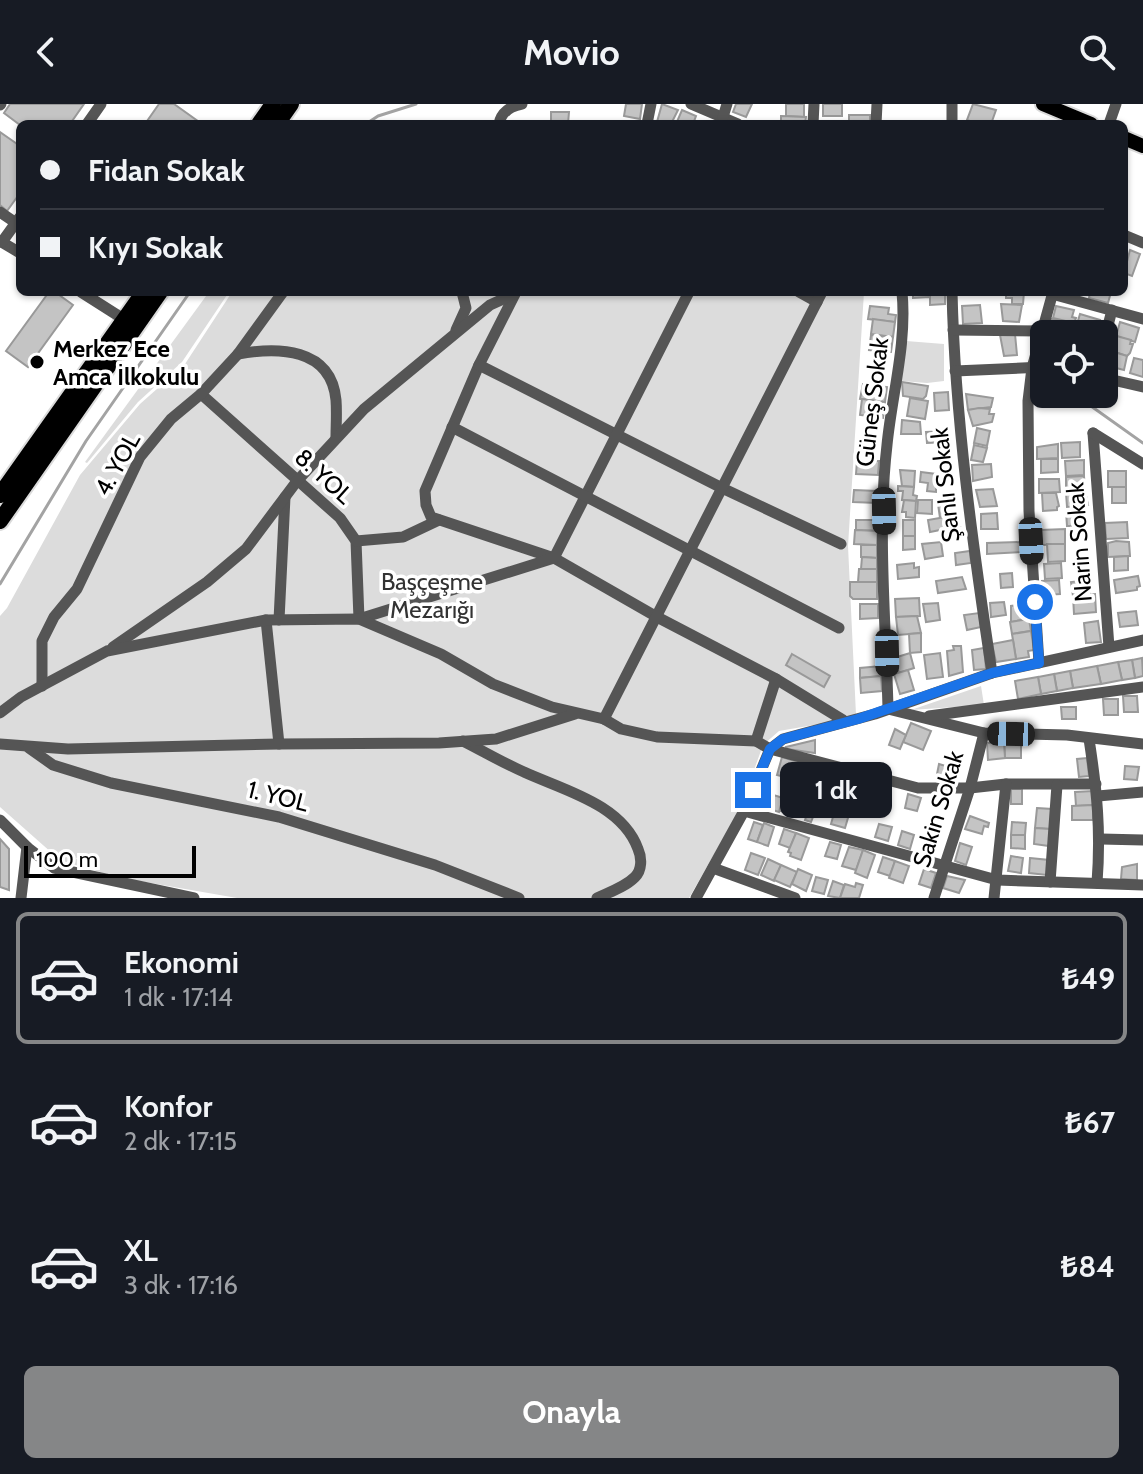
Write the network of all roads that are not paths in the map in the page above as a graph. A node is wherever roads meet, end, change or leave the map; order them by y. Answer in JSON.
{"nodes":[{"id":1,"x":522,"y":104,"type":"edge"},
{"id":2,"x":691,"y":104,"type":"edge"},
{"id":3,"x":727,"y":104,"type":"edge"},
{"id":4,"x":1043,"y":104,"type":"edge"},
{"id":5,"x":723,"y":117,"type":"junction"},
{"id":6,"x":500,"y":120,"type":"edge"},
{"id":7,"x":729,"y":120,"type":"edge"},
{"id":8,"x":1081,"y":120,"type":"edge"},
{"id":9,"x":16,"y":223,"type":"edge"},
{"id":10,"x":1,"y":242,"type":"edge"},
{"id":11,"x":87,"y":296,"type":"edge"},
{"id":12,"x":141,"y":296,"type":"edge"},
{"id":13,"x":157,"y":296,"type":"edge"},
{"id":14,"x":280,"y":296,"type":"edge"},
{"id":15,"x":463,"y":296,"type":"edge"},
{"id":16,"x":510,"y":296,"type":"edge"},
{"id":17,"x":514,"y":296,"type":"edge"},
{"id":18,"x":687,"y":296,"type":"edge"},
{"id":19,"x":902,"y":296,"type":"edge"},
{"id":20,"x":952,"y":296,"type":"edge"},
{"id":21,"x":1051,"y":296,"type":"edge"},
{"id":22,"x":1063,"y":296,"type":"edge"},
{"id":23,"x":820,"y":297,"type":"edge"},
{"id":24,"x":1112,"y":310,"type":"junction"},
{"id":25,"x":1143,"y":319,"type":"edge"},
{"id":26,"x":125,"y":320,"type":"junction"},
{"id":27,"x":1044,"y":320,"type":"edge"},
{"id":28,"x":1109,"y":320,"type":"edge"},
{"id":29,"x":953,"y":330,"type":"junction"},
{"id":30,"x":1030,"y":331,"type":"edge"},
{"id":31,"x":454,"y":334,"type":"junction"},
{"id":32,"x":238,"y":354,"type":"junction"},
{"id":33,"x":479,"y":365,"type":"junction"},
{"id":34,"x":1030,"y":368,"type":"edge"},
{"id":35,"x":955,"y":371,"type":"junction"},
{"id":36,"x":1118,"y":381,"type":"edge"},
{"id":37,"x":1143,"y":387,"type":"edge"},
{"id":38,"x":201,"y":394,"type":"junction"},
{"id":39,"x":1030,"y":394,"type":"edge"},
{"id":40,"x":452,"y":427,"type":"junction"},
{"id":41,"x":615,"y":434,"type":"junction"},
{"id":42,"x":336,"y":438,"type":"junction"},
{"id":43,"x":1143,"y":464,"type":"edge"},
{"id":44,"x":297,"y":481,"type":"junction"},
{"id":45,"x":722,"y":488,"type":"junction"},
{"id":46,"x":0,"y":495,"type":"edge"},
{"id":47,"x":285,"y":497,"type":"junction"},
{"id":48,"x":583,"y":497,"type":"junction"},
{"id":49,"x":439,"y":520,"type":"junction"},
{"id":50,"x":0,"y":521,"type":"edge"},
{"id":51,"x":356,"y":541,"type":"junction"},
{"id":52,"x":841,"y":544,"type":"dead end"},
{"id":53,"x":690,"y":551,"type":"junction"},
{"id":54,"x":554,"y":558,"type":"junction"},
{"id":55,"x":657,"y":617,"type":"junction"},
{"id":56,"x":359,"y":619,"type":"junction"},
{"id":57,"x":266,"y":620,"type":"junction"},
{"id":58,"x":279,"y":620,"type":"junction"},
{"id":59,"x":839,"y":628,"type":"dead end"},
{"id":60,"x":1143,"y":640,"type":"edge"},
{"id":61,"x":1109,"y":647,"type":"junction"},
{"id":62,"x":107,"y":651,"type":"junction"},
{"id":63,"x":1039,"y":663,"type":"junction"},
{"id":64,"x":992,"y":673,"type":"junction"},
{"id":65,"x":776,"y":679,"type":"junction"},
{"id":66,"x":42,"y":686,"type":"junction"},
{"id":67,"x":1143,"y":687,"type":"edge"},
{"id":68,"x":888,"y":709,"type":"junction"},
{"id":69,"x":0,"y":713,"type":"edge"},
{"id":70,"x":578,"y":713,"type":"junction"},
{"id":71,"x":920,"y":717,"type":"junction"},
{"id":72,"x":604,"y":719,"type":"junction"},
{"id":73,"x":843,"y":720,"type":"dead end"},
{"id":74,"x":984,"y":733,"type":"junction"},
{"id":75,"x":1089,"y":739,"type":"junction"},
{"id":76,"x":463,"y":741,"type":"junction"},
{"id":77,"x":756,"y":741,"type":"junction"},
{"id":78,"x":0,"y":744,"type":"edge"},
{"id":79,"x":279,"y":744,"type":"junction"},
{"id":80,"x":1143,"y":744,"type":"edge"},
{"id":81,"x":26,"y":746,"type":"junction"},
{"id":82,"x":770,"y":749,"type":"junction"},
{"id":83,"x":1006,"y":784,"type":"junction"},
{"id":84,"x":1057,"y":785,"type":"junction"},
{"id":85,"x":970,"y":788,"type":"junction"},
{"id":86,"x":1097,"y":790,"type":"junction"},
{"id":87,"x":1143,"y":792,"type":"edge"},
{"id":88,"x":744,"y":811,"type":"junction"},
{"id":89,"x":1,"y":822,"type":"edge"},
{"id":90,"x":1101,"y":839,"type":"junction"},
{"id":91,"x":1143,"y":840,"type":"edge"},
{"id":92,"x":27,"y":847,"type":"junction"},
{"id":93,"x":945,"y":865,"type":"junction"},
{"id":94,"x":713,"y":868,"type":"junction"},
{"id":95,"x":997,"y":880,"type":"junction"},
{"id":96,"x":1050,"y":882,"type":"junction"},
{"id":97,"x":1097,"y":883,"type":"junction"},
{"id":98,"x":1143,"y":885,"type":"edge"},
{"id":99,"x":21,"y":898,"type":"edge"},
{"id":100,"x":188,"y":898,"type":"edge"},
{"id":101,"x":519,"y":898,"type":"edge"},
{"id":102,"x":597,"y":898,"type":"edge"},
{"id":103,"x":696,"y":898,"type":"edge"},
{"id":104,"x":795,"y":898,"type":"edge"},
{"id":105,"x":934,"y":898,"type":"edge"},
{"id":106,"x":994,"y":898,"type":"edge"}],
"edges":[{"from":1,"to":6,"type":"street"},
{"from":2,"to":5,"type":"street"},
{"from":3,"to":5,"type":"street"},
{"from":4,"to":8,"type":"main road"},
{"from":5,"to":7,"type":"street"},
{"from":9,"to":10,"type":"street"},
{"from":11,"to":26,"type":"street"},
{"from":12,"to":26,"type":"highway"},
{"from":13,"to":50,"type":"highway"},
{"from":14,"to":32,"type":"street","name":"4. YOL"},
{"from":15,"to":31,"type":"street"},
{"from":16,"to":31,"type":"street"},
{"from":17,"to":33,"type":"street"},
{"from":18,"to":41,"type":"street"},
{"from":19,"to":68,"type":"street","name":"Güneş Sokak"},
{"from":20,"to":29,"type":"street","name":"Şanlı Sokak"},
{"from":21,"to":27,"type":"street"},
{"from":22,"to":24,"type":"street"},
{"from":23,"to":45,"type":"street"},
{"from":24,"to":25,"type":"street"},
{"from":24,"to":28,"type":"street"},
{"from":26,"to":46,"type":"highway"},
{"from":29,"to":30,"type":"street"},
{"from":29,"to":35,"type":"street","name":"Şanlı Sokak"},
{"from":31,"to":42,"type":"street"},
{"from":32,"to":38,"type":"street","name":"4. YOL"},
{"from":32,"to":42,"type":"street"},
{"from":33,"to":40,"type":"street"},
{"from":33,"to":41,"type":"street"},
{"from":34,"to":35,"type":"street"},
{"from":35,"to":64,"type":"street","name":"Şanlı Sokak"},
{"from":36,"to":37,"type":"street"},
{"from":38,"to":44,"type":"street","name":"8. YOL"},
{"from":38,"to":66,"type":"street","name":"4. YOL"},
{"from":39,"to":63,"type":"street"},
{"from":40,"to":48,"type":"street"},
{"from":40,"to":49,"type":"street"},
{"from":41,"to":45,"type":"street"},
{"from":41,"to":48,"type":"street"},
{"from":42,"to":44,"type":"street"},
{"from":43,"to":61,"type":"street","name":"Narin Sokak"},
{"from":44,"to":47,"type":"street"},
{"from":44,"to":51,"type":"street","name":"8. YOL"},
{"from":45,"to":52,"type":"street"},
{"from":45,"to":53,"type":"street"},
{"from":47,"to":58,"type":"street"},
{"from":47,"to":62,"type":"street"},
{"from":48,"to":53,"type":"street"},
{"from":48,"to":54,"type":"street"},
{"from":49,"to":51,"type":"street"},
{"from":49,"to":54,"type":"street"},
{"from":51,"to":56,"type":"street","name":"8. YOL"},
{"from":53,"to":55,"type":"street"},
{"from":53,"to":59,"type":"street"},
{"from":54,"to":55,"type":"street"},
{"from":54,"to":56,"type":"street"},
{"from":55,"to":65,"type":"street"},
{"from":55,"to":72,"type":"street"},
{"from":56,"to":58,"type":"street"},
{"from":56,"to":70,"type":"street"},
{"from":57,"to":58,"type":"street"},
{"from":57,"to":62,"type":"street"},
{"from":57,"to":79,"type":"street"},
{"from":60,"to":61,"type":"street"},
{"from":61,"to":63,"type":"street"},
{"from":62,"to":66,"type":"street"},
{"from":63,"to":64,"type":"street"},
{"from":64,"to":68,"type":"street"},
{"from":65,"to":73,"type":"street"},
{"from":65,"to":77,"type":"street"},
{"from":66,"to":69,"type":"street"},
{"from":67,"to":71,"type":"street"},
{"from":68,"to":71,"type":"street"},
{"from":68,"to":82,"type":"street"},
{"from":70,"to":72,"type":"street"},
{"from":70,"to":76,"type":"street"},
{"from":71,"to":74,"type":"street"},
{"from":72,"to":77,"type":"street"},
{"from":74,"to":75,"type":"street"},
{"from":74,"to":85,"type":"street","name":"Sakin Sokak"},
{"from":75,"to":80,"type":"street"},
{"from":75,"to":86,"type":"street"},
{"from":76,"to":79,"type":"street"},
{"from":76,"to":102,"type":"street"},
{"from":77,"to":82,"type":"street"},
{"from":78,"to":81,"type":"street"},
{"from":79,"to":81,"type":"street"},
{"from":81,"to":101,"type":"street","name":"1. YOL"},
{"from":82,"to":85,"type":"street"},
{"from":82,"to":88,"type":"street"},
{"from":83,"to":84,"type":"street"},
{"from":83,"to":85,"type":"street"},
{"from":83,"to":95,"type":"street"},
{"from":84,"to":86,"type":"street"},
{"from":84,"to":96,"type":"street"},
{"from":85,"to":93,"type":"street","name":"Sakin Sokak"},
{"from":86,"to":87,"type":"street"},
{"from":86,"to":90,"type":"street"},
{"from":88,"to":93,"type":"street"},
{"from":88,"to":94,"type":"street"},
{"from":89,"to":92,"type":"street"},
{"from":90,"to":91,"type":"street"},
{"from":90,"to":97,"type":"street"},
{"from":92,"to":99,"type":"street"},
{"from":92,"to":100,"type":"street"},
{"from":93,"to":95,"type":"street"},
{"from":93,"to":105,"type":"street","name":"Sakin Sokak"},
{"from":94,"to":103,"type":"street"},
{"from":94,"to":104,"type":"street"},
{"from":95,"to":96,"type":"street"},
{"from":95,"to":106,"type":"street"},
{"from":96,"to":97,"type":"street"},
{"from":97,"to":98,"type":"street"}]}
